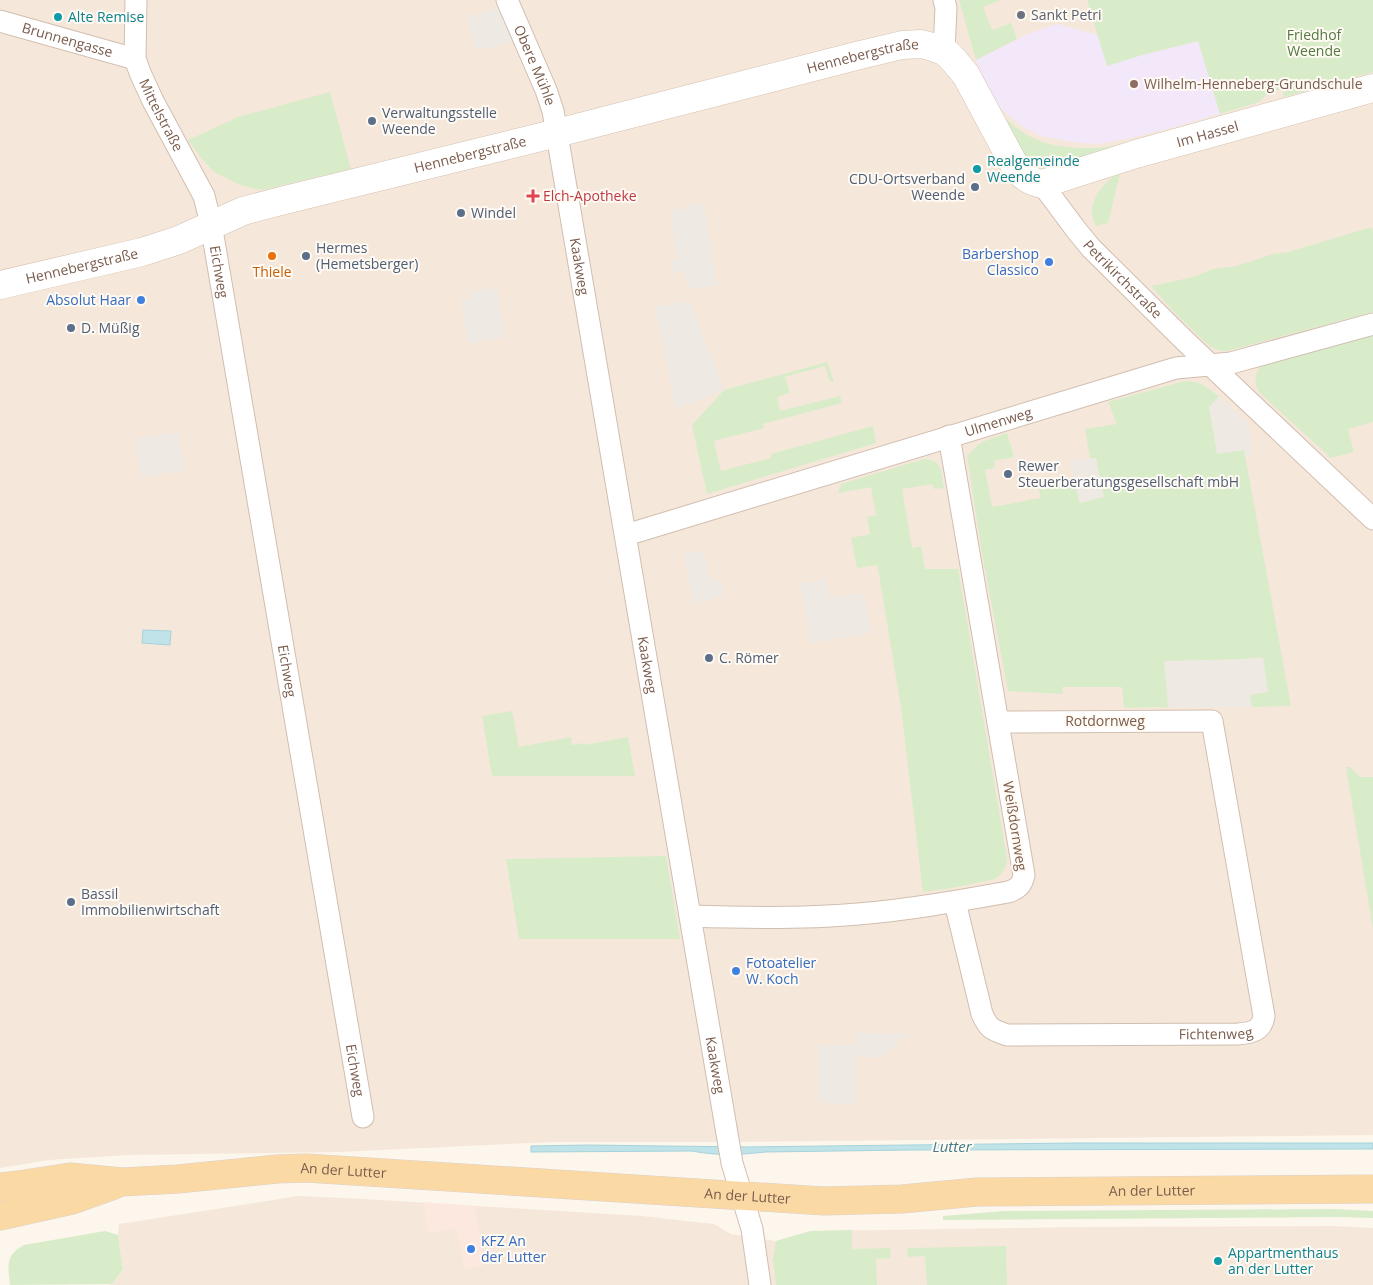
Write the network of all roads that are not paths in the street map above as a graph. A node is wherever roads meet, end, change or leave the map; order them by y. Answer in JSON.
{"nodes":[{"id":1,"x":136,"y":0,"type":"edge"},
{"id":2,"x":507,"y":0,"type":"edge"},
{"id":3,"x":944,"y":0,"type":"edge"},
{"id":4,"x":0,"y":21,"type":"edge"},
{"id":5,"x":944,"y":51,"type":"junction"},
{"id":6,"x":136,"y":59,"type":"junction"},
{"id":7,"x":1373,"y":88,"type":"edge"},
{"id":8,"x":557,"y":133,"type":"junction"},
{"id":9,"x":1042,"y":184,"type":"junction"},
{"id":10,"x":211,"y":224,"type":"junction"},
{"id":11,"x":0,"y":285,"type":"edge"},
{"id":12,"x":1373,"y":324,"type":"edge"},
{"id":13,"x":1210,"y":365,"type":"junction"},
{"id":14,"x":949,"y":436,"type":"junction"},
{"id":15,"x":1373,"y":519,"type":"edge"},
{"id":16,"x":626,"y":535,"type":"junction"},
{"id":17,"x":1212,"y":720,"type":"joint"},
{"id":18,"x":998,"y":722,"type":"junction"},
{"id":19,"x":956,"y":902,"type":"junction"},
{"id":20,"x":690,"y":916,"type":"junction"},
{"id":21,"x":363,"y":1117,"type":"dead end"},
{"id":22,"x":122,"y":1182,"type":"junction"},
{"id":23,"x":0,"y":1187,"type":"edge"},
{"id":24,"x":1373,"y":1189,"type":"edge"},
{"id":25,"x":742,"y":1196,"type":"junction"},
{"id":26,"x":0,"y":1216,"type":"edge"},
{"id":27,"x":760,"y":1285,"type":"edge"}],
"edges":[{"from":1,"to":6,"type":"street","name":"Mittelstraße"},
{"from":2,"to":8,"type":"street","name":"Obere Mühle"},
{"from":3,"to":5,"type":"street"},
{"from":4,"to":6,"type":"street","name":"Brunnengasse"},
{"from":5,"to":8,"type":"street","name":"Hennebergstraße"},
{"from":5,"to":9,"type":"street","name":"Petrikirchstraße"},
{"from":6,"to":10,"type":"street","name":"Mittelstraße"},
{"from":7,"to":9,"type":"street","name":"Im Hassel"},
{"from":8,"to":10,"type":"street","name":"Hennebergstraße"},
{"from":8,"to":16,"type":"street","name":"Kaakweg"},
{"from":9,"to":13,"type":"street","name":"Petrikirchstraße"},
{"from":10,"to":11,"type":"street","name":"Hennebergstraße"},
{"from":10,"to":21,"type":"street","name":"Eichweg"},
{"from":12,"to":13,"type":"street","name":"Ulmenweg"},
{"from":13,"to":14,"type":"street","name":"Ulmenweg"},
{"from":13,"to":15,"type":"street","name":"Petrikirchstraße"},
{"from":14,"to":16,"type":"street","name":"Ulmenweg"},
{"from":14,"to":18,"type":"street","name":"Weißdornweg"},
{"from":16,"to":20,"type":"street","name":"Kaakweg"},
{"from":17,"to":18,"type":"street","name":"Rotdornweg"},
{"from":17,"to":19,"type":"street","name":"Fichtenweg"},
{"from":18,"to":19,"type":"street","name":"Weißdornweg"},
{"from":19,"to":20,"type":"street","name":"Weißdornweg"},
{"from":20,"to":25,"type":"street","name":"Kaakweg"},
{"from":22,"to":23,"type":"main road","name":"An der Lutter"},
{"from":22,"to":25,"type":"main road","name":"An der Lutter"},
{"from":22,"to":26,"type":"main road","name":"An der Lutter"},
{"from":24,"to":25,"type":"main road","name":"An der Lutter"},
{"from":25,"to":27,"type":"street","name":"Kaakweg"}]}
